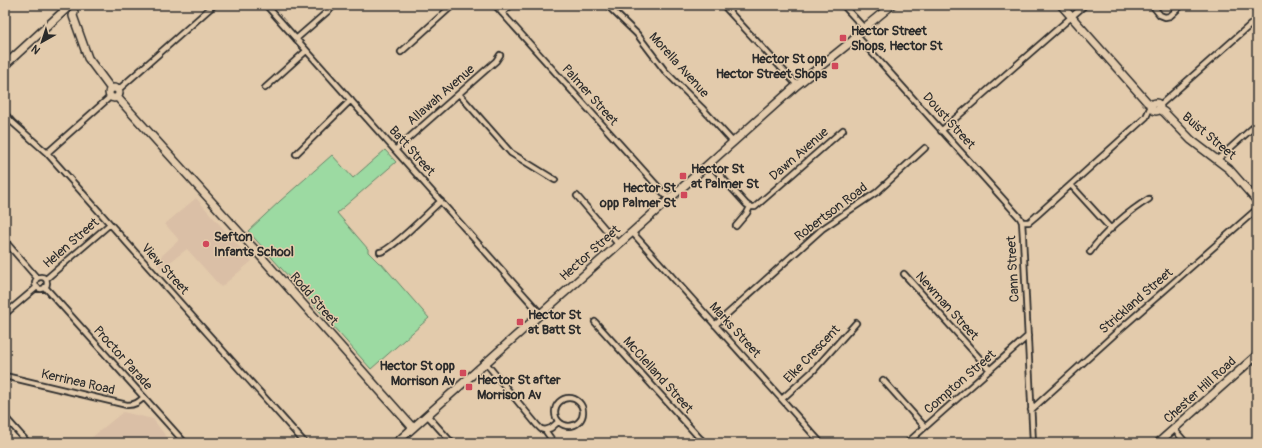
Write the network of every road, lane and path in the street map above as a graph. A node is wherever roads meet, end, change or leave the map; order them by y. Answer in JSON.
{"nodes":[{"id":1,"x":214,"y":5,"type":"edge"},
{"id":2,"x":266,"y":5,"type":"edge"},
{"id":3,"x":335,"y":5,"type":"edge"},
{"id":4,"x":453,"y":5,"type":"edge"},
{"id":5,"x":495,"y":5,"type":"edge"},
{"id":6,"x":511,"y":5,"type":"edge"},
{"id":7,"x":607,"y":5,"type":"edge"},
{"id":8,"x":724,"y":5,"type":"edge"},
{"id":9,"x":843,"y":5,"type":"edge"},
{"id":10,"x":892,"y":5,"type":"edge"},
{"id":11,"x":1061,"y":5,"type":"edge"},
{"id":12,"x":1085,"y":5,"type":"edge"},
{"id":13,"x":1152,"y":5,"type":"edge"},
{"id":14,"x":1182,"y":5,"type":"edge"},
{"id":15,"x":65,"y":7,"type":"edge"},
{"id":16,"x":502,"y":13,"type":"junction"},
{"id":17,"x":1072,"y":16,"type":"junction"},
{"id":18,"x":1257,"y":19,"type":"edge"},
{"id":19,"x":864,"y":28,"type":"junction"},
{"id":20,"x":857,"y":36,"type":"junction"},
{"id":21,"x":296,"y":39,"type":"junction"},
{"id":22,"x":306,"y":51,"type":"junction"},
{"id":23,"x":401,"y":52,"type":"dead end"},
{"id":24,"x":500,"y":55,"type":"dead end"},
{"id":25,"x":5,"y":65,"type":"edge"},
{"id":26,"x":797,"y":85,"type":"junction"},
{"id":27,"x":266,"y":88,"type":"dead end"},
{"id":28,"x":114,"y":93,"type":"junction"},
{"id":29,"x":459,"y":94,"type":"junction"},
{"id":30,"x":351,"y":100,"type":"junction"},
{"id":31,"x":1156,"y":106,"type":"junction"},
{"id":32,"x":5,"y":114,"type":"edge"},
{"id":33,"x":1257,"y":124,"type":"edge"},
{"id":34,"x":842,"y":130,"type":"dead end"},
{"id":35,"x":941,"y":130,"type":"junction"},
{"id":36,"x":733,"y":142,"type":"junction"},
{"id":37,"x":925,"y":148,"type":"dead end"},
{"id":38,"x":395,"y":150,"type":"junction"},
{"id":39,"x":47,"y":153,"type":"junction"},
{"id":40,"x":296,"y":154,"type":"dead end"},
{"id":41,"x":1218,"y":160,"type":"junction"},
{"id":42,"x":709,"y":164,"type":"junction"},
{"id":43,"x":555,"y":180,"type":"dead end"},
{"id":44,"x":1072,"y":185,"type":"junction"},
{"id":45,"x":577,"y":196,"type":"dead end"},
{"id":46,"x":669,"y":199,"type":"junction"},
{"id":47,"x":1149,"y":199,"type":"dead end"},
{"id":48,"x":441,"y":200,"type":"junction"},
{"id":49,"x":1257,"y":201,"type":"edge"},
{"id":50,"x":750,"y":207,"type":"junction"},
{"id":51,"x":1257,"y":209,"type":"edge"},
{"id":52,"x":1022,"y":222,"type":"junction"},
{"id":53,"x":110,"y":224,"type":"junction"},
{"id":54,"x":736,"y":226,"type":"dead end"},
{"id":55,"x":1111,"y":229,"type":"junction"},
{"id":56,"x":632,"y":232,"type":"junction"},
{"id":57,"x":5,"y":241,"type":"edge"},
{"id":58,"x":618,"y":244,"type":"junction"},
{"id":59,"x":380,"y":252,"type":"dead end"},
{"id":60,"x":1090,"y":252,"type":"dead end"},
{"id":61,"x":904,"y":274,"type":"dead end"},
{"id":62,"x":38,"y":278,"type":"junction"},
{"id":63,"x":46,"y":279,"type":"junction"},
{"id":64,"x":37,"y":287,"type":"junction"},
{"id":65,"x":45,"y":287,"type":"junction"},
{"id":66,"x":540,"y":313,"type":"junction"},
{"id":67,"x":5,"y":314,"type":"edge"},
{"id":68,"x":595,"y":322,"type":"dead end"},
{"id":69,"x":856,"y":323,"type":"dead end"},
{"id":70,"x":715,"y":325,"type":"junction"},
{"id":71,"x":1028,"y":336,"type":"junction"},
{"id":72,"x":1257,"y":355,"type":"edge"},
{"id":73,"x":485,"y":362,"type":"junction"},
{"id":74,"x":990,"y":370,"type":"junction"},
{"id":75,"x":5,"y":376,"type":"edge"},
{"id":76,"x":883,"y":380,"type":"dead end"},
{"id":77,"x":144,"y":397,"type":"junction"},
{"id":78,"x":782,"y":399,"type":"junction"},
{"id":79,"x":1031,"y":410,"type":"junction"},
{"id":80,"x":427,"y":415,"type":"junction"},
{"id":81,"x":5,"y":417,"type":"edge"},
{"id":82,"x":558,"y":422,"type":"junction"},
{"id":83,"x":925,"y":427,"type":"junction"},
{"id":84,"x":413,"y":428,"type":"junction"},
{"id":85,"x":1174,"y":429,"type":"junction"},
{"id":86,"x":545,"y":430,"type":"junction"},
{"id":87,"x":701,"y":439,"type":"junction"},
{"id":88,"x":28,"y":443,"type":"edge"},
{"id":89,"x":185,"y":443,"type":"edge"},
{"id":90,"x":305,"y":443,"type":"edge"},
{"id":91,"x":396,"y":443,"type":"edge"},
{"id":92,"x":452,"y":443,"type":"edge"},
{"id":93,"x":554,"y":443,"type":"edge"},
{"id":94,"x":696,"y":443,"type":"edge"},
{"id":95,"x":704,"y":443,"type":"edge"},
{"id":96,"x":821,"y":443,"type":"edge"},
{"id":97,"x":907,"y":443,"type":"edge"},
{"id":98,"x":1033,"y":443,"type":"edge"},
{"id":99,"x":1158,"y":443,"type":"edge"},
{"id":100,"x":1186,"y":443,"type":"edge"}],
"edges":[{"from":1,"to":28,"type":"street"},
{"from":2,"to":21,"type":"street","name":"Batt Street"},
{"from":3,"to":21,"type":"street"},
{"from":4,"to":23,"type":"street"},
{"from":5,"to":16,"type":"street","name":"Palmer Street"},
{"from":6,"to":16,"type":"street"},
{"from":7,"to":36,"type":"street","name":"Morella Avenue"},
{"from":8,"to":26,"type":"street"},
{"from":9,"to":19,"type":"street"},
{"from":10,"to":19,"type":"street","name":"Hector Street"},
{"from":11,"to":17,"type":"street","name":"Buist Street"},
{"from":12,"to":17,"type":"street"},
{"from":13,"to":14,"type":"street"},
{"from":15,"to":25,"type":"street"},
{"from":15,"to":28,"type":"street","name":"Rodd Street"},
{"from":16,"to":46,"type":"street","name":"Palmer Street"},
{"from":17,"to":31,"type":"street","name":"Buist Street"},
{"from":17,"to":35,"type":"street"},
{"from":18,"to":31,"type":"street","name":"Cann Street"},
{"from":19,"to":20,"type":"street","name":"Hector Street"},
{"from":20,"to":26,"type":"street","name":"Hector Street"},
{"from":20,"to":35,"type":"street","name":"Doust Street"},
{"from":21,"to":22,"type":"street","name":"Batt Street"},
{"from":22,"to":27,"type":"street"},
{"from":22,"to":30,"type":"street","name":"Batt Street"},
{"from":24,"to":29,"type":"street","name":"Allawah Avenue"},
{"from":26,"to":36,"type":"street","name":"Hector Street"},
{"from":28,"to":39,"type":"street"},
{"from":28,"to":84,"type":"street","name":"Rodd Street"},
{"from":29,"to":38,"type":"street","name":"Allawah Avenue"},
{"from":29,"to":43,"type":"street"},
{"from":30,"to":38,"type":"street","name":"Batt Street"},
{"from":30,"to":40,"type":"street"},
{"from":31,"to":41,"type":"street","name":"Buist Street"},
{"from":31,"to":44,"type":"street","name":"Cann Street"},
{"from":32,"to":39,"type":"street","name":"View Street"},
{"from":33,"to":41,"type":"street"},
{"from":34,"to":50,"type":"street","name":"Dawn Avenue"},
{"from":35,"to":52,"type":"street","name":"Doust Street"},
{"from":36,"to":42,"type":"street","name":"Hector Street"},
{"from":37,"to":70,"type":"street","name":"Robertson Road"},
{"from":38,"to":48,"type":"street","name":"Batt Street"},
{"from":39,"to":53,"type":"street","name":"View Street"},
{"from":41,"to":49,"type":"street","name":"Buist Street"},
{"from":42,"to":46,"type":"street","name":"Hector Street"},
{"from":42,"to":50,"type":"street"},
{"from":44,"to":52,"type":"street","name":"Cann Street"},
{"from":44,"to":55,"type":"street"},
{"from":45,"to":58,"type":"street"},
{"from":46,"to":56,"type":"street","name":"Hector Street"},
{"from":47,"to":55,"type":"street"},
{"from":48,"to":59,"type":"street"},
{"from":48,"to":66,"type":"street","name":"Batt Street"},
{"from":50,"to":54,"type":"street","name":"Dawn Avenue"},
{"from":51,"to":79,"type":"street","name":"Strickland Street"},
{"from":52,"to":71,"type":"street","name":"Cann Street"},
{"from":53,"to":63,"type":"street","name":"Helen Street"},
{"from":53,"to":90,"type":"street","name":"View Street"},
{"from":55,"to":60,"type":"street"},
{"from":56,"to":58,"type":"street","name":"Hector Street"},
{"from":56,"to":70,"type":"street","name":"Marks Street"},
{"from":57,"to":62,"type":"street"},
{"from":58,"to":66,"type":"street","name":"Hector Street"},
{"from":61,"to":74,"type":"street","name":"Newman Street"},
{"from":62,"to":63,"type":"street"},
{"from":62,"to":64,"type":"street"},
{"from":63,"to":65,"type":"street"},
{"from":64,"to":65,"type":"street"},
{"from":64,"to":67,"type":"street"},
{"from":65,"to":77,"type":"street","name":"Proctor Parade"},
{"from":66,"to":73,"type":"street","name":"Hector Street"},
{"from":68,"to":87,"type":"street","name":"McClelland Street"},
{"from":69,"to":78,"type":"street","name":"Elke Crescent"},
{"from":70,"to":78,"type":"street","name":"Marks Street"},
{"from":71,"to":74,"type":"street","name":"Compton Street"},
{"from":71,"to":79,"type":"street","name":"Cann Street"},
{"from":72,"to":85,"type":"street","name":"Chester Hill Road"},
{"from":73,"to":80,"type":"street","name":"Hector Street"},
{"from":73,"to":86,"type":"street"},
{"from":74,"to":83,"type":"street","name":"Compton Street"},
{"from":75,"to":77,"type":"street","name":"Kerrinea Road"},
{"from":76,"to":83,"type":"street"},
{"from":77,"to":89,"type":"street","name":"Proctor Parade"},
{"from":78,"to":96,"type":"street","name":"Marks Street"},
{"from":79,"to":98,"type":"street","name":"Cann Street"},
{"from":80,"to":84,"type":"street","name":"Hector Street"},
{"from":80,"to":92,"type":"street"},
{"from":81,"to":88,"type":"street"},
{"from":82,"to":82,"type":"street"},
{"from":82,"to":86,"type":"street"},
{"from":83,"to":97,"type":"street","name":"Compton Street"},
{"from":84,"to":91,"type":"street","name":"Hector Street"},
{"from":85,"to":99,"type":"street","name":"Chester Hill Road"},
{"from":85,"to":100,"type":"street"},
{"from":86,"to":93,"type":"street"},
{"from":87,"to":94,"type":"street"},
{"from":87,"to":95,"type":"street","name":"McClelland Street"}]}
